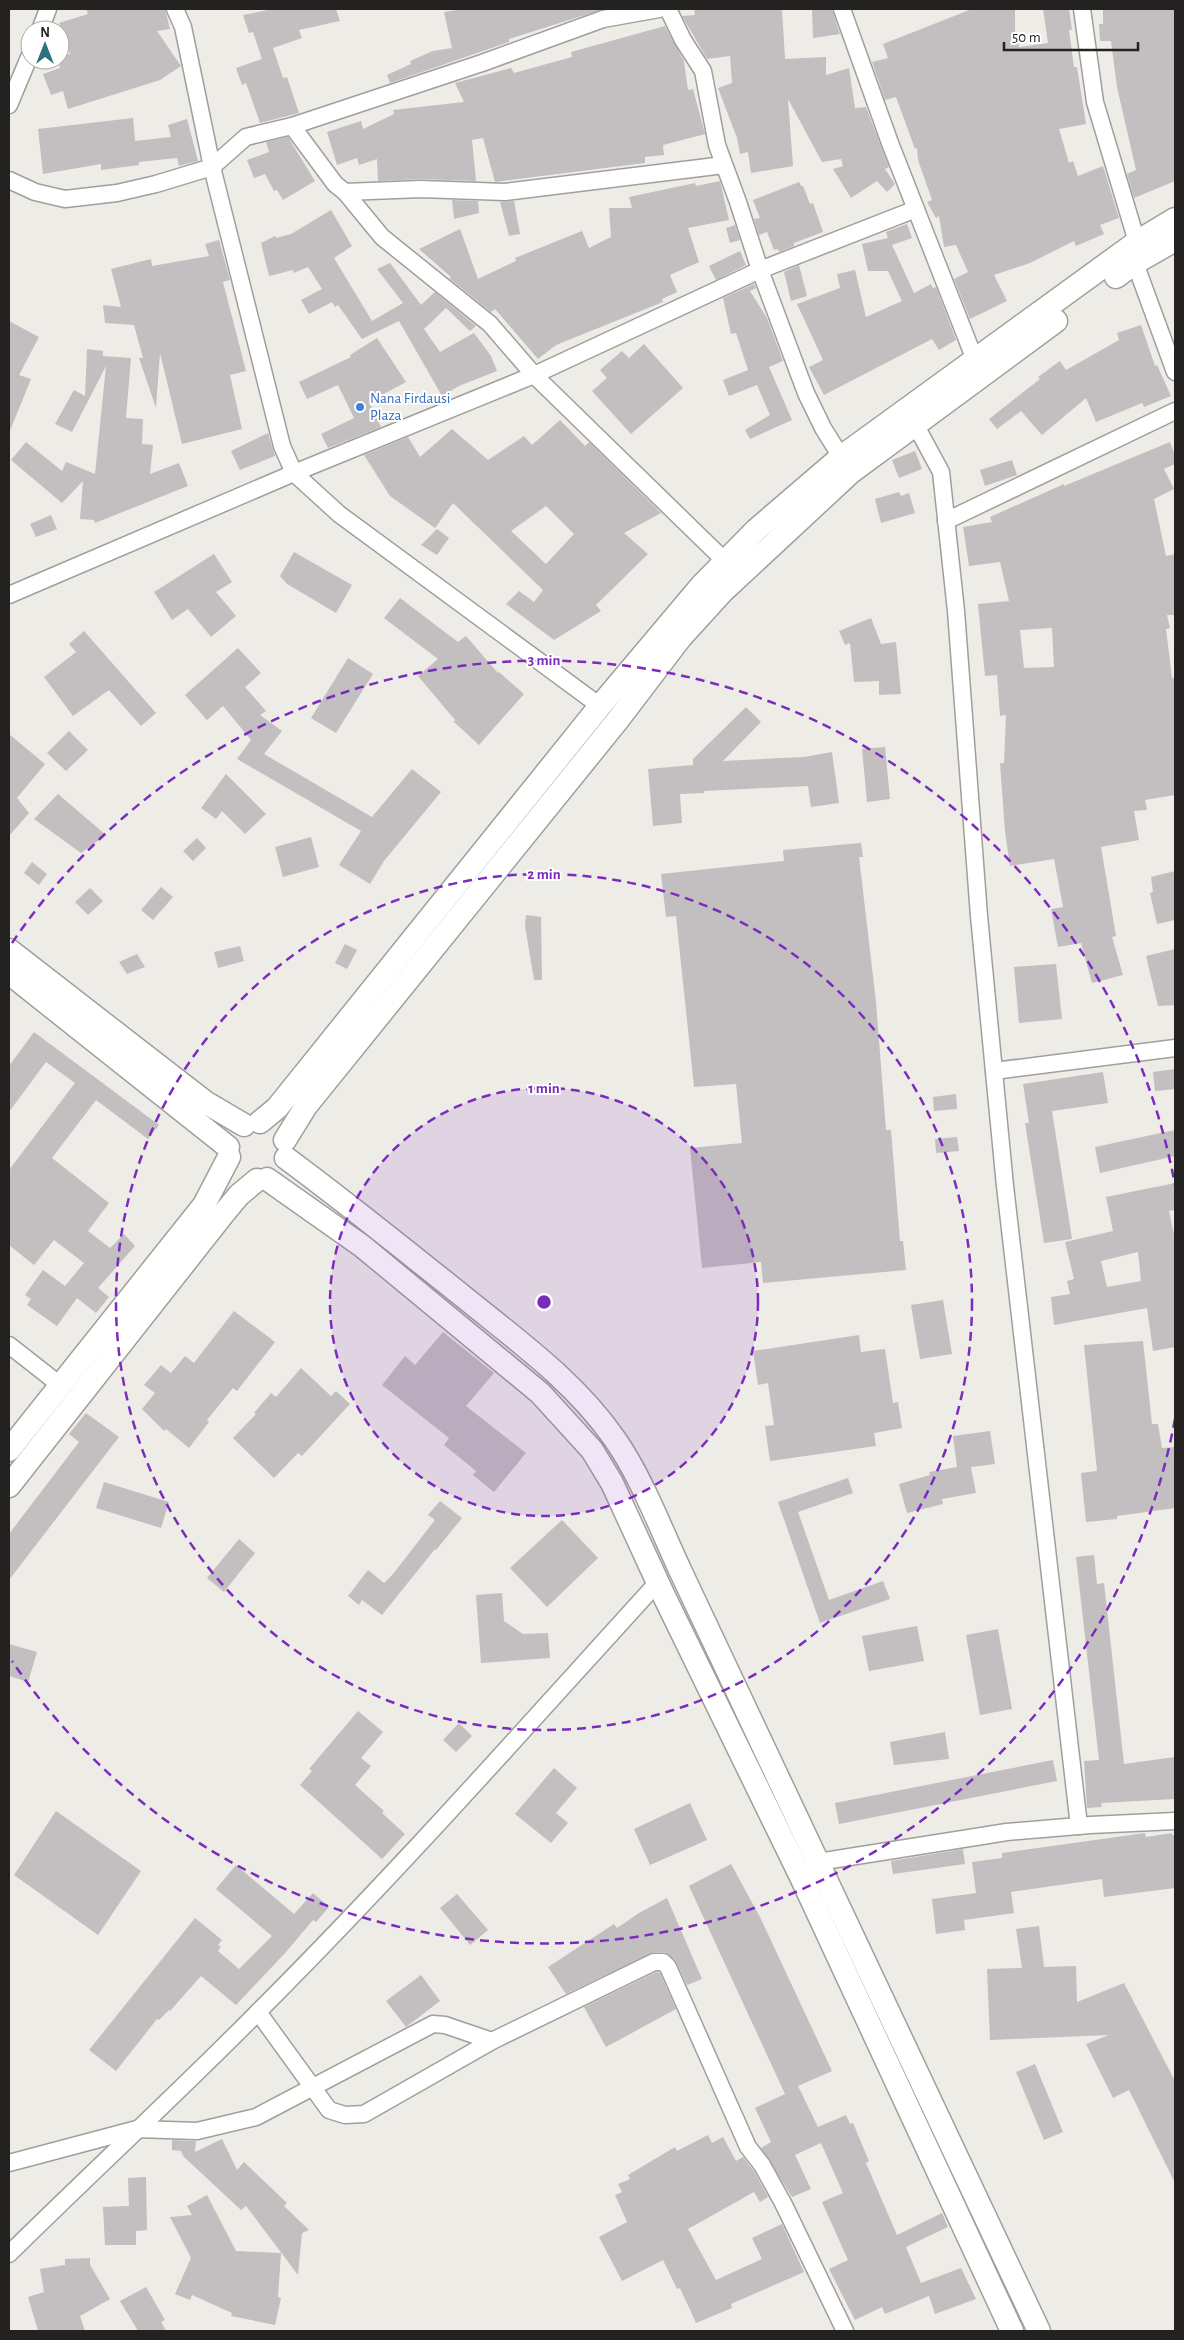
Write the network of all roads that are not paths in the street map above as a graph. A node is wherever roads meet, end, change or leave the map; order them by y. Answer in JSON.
{"nodes":[{"id":1,"x":175,"y":9,"type":"edge"},
{"id":2,"x":659,"y":9,"type":"edge"},
{"id":3,"x":668,"y":9,"type":"edge"},
{"id":4,"x":842,"y":9,"type":"edge"},
{"id":5,"x":1082,"y":9,"type":"edge"},
{"id":6,"x":602,"y":14,"type":"edge"},
{"id":7,"x":24,"y":70,"type":"edge"},
{"id":8,"x":9,"y":104,"type":"edge"},
{"id":9,"x":292,"y":126,"type":"junction"},
{"id":10,"x":724,"y":165,"type":"junction"},
{"id":11,"x":212,"y":167,"type":"junction"},
{"id":12,"x":9,"y":180,"type":"edge"},
{"id":13,"x":345,"y":192,"type":"junction"},
{"id":14,"x":916,"y":209,"type":"junction"},
{"id":15,"x":1175,"y":219,"type":"edge"},
{"id":16,"x":1175,"y":240,"type":"edge"},
{"id":17,"x":1136,"y":253,"type":"junction"},
{"id":18,"x":760,"y":270,"type":"junction"},
{"id":19,"x":975,"y":360,"type":"junction"},
{"id":20,"x":1175,"y":372,"type":"edge"},
{"id":21,"x":534,"y":375,"type":"junction"},
{"id":22,"x":1175,"y":411,"type":"edge"},
{"id":23,"x":915,"y":424,"type":"junction"},
{"id":24,"x":842,"y":457,"type":"junction"},
{"id":25,"x":294,"y":473,"type":"junction"},
{"id":26,"x":946,"y":521,"type":"junction"},
{"id":27,"x":726,"y":562,"type":"junction"},
{"id":28,"x":9,"y":595,"type":"edge"},
{"id":29,"x":600,"y":706,"type":"junction"},
{"id":30,"x":9,"y":950,"type":"edge"},
{"id":31,"x":9,"y":974,"type":"edge"},
{"id":32,"x":1175,"y":1048,"type":"edge"},
{"id":33,"x":994,"y":1071,"type":"junction"},
{"id":34,"x":252,"y":1123,"type":"junction"},
{"id":35,"x":286,"y":1149,"type":"junction"},
{"id":36,"x":229,"y":1152,"type":"junction"},
{"id":37,"x":262,"y":1180,"type":"junction"},
{"id":38,"x":9,"y":1345,"type":"edge"},
{"id":39,"x":60,"y":1385,"type":"junction"},
{"id":40,"x":9,"y":1450,"type":"edge"},
{"id":41,"x":9,"y":1486,"type":"edge"},
{"id":42,"x":658,"y":1582,"type":"junction"},
{"id":43,"x":1175,"y":1821,"type":"edge"},
{"id":44,"x":1079,"y":1826,"type":"junction"},
{"id":45,"x":818,"y":1862,"type":"junction"},
{"id":46,"x":258,"y":2012,"type":"junction"},
{"id":47,"x":492,"y":2041,"type":"junction"},
{"id":48,"x":312,"y":2087,"type":"junction"},
{"id":49,"x":137,"y":2128,"type":"junction"},
{"id":50,"x":9,"y":2163,"type":"edge"},
{"id":51,"x":9,"y":2254,"type":"edge"},
{"id":52,"x":845,"y":2331,"type":"edge"},
{"id":53,"x":1012,"y":2331,"type":"edge"},
{"id":54,"x":1039,"y":2331,"type":"edge"}],
"edges":[{"from":1,"to":11,"type":"street"},
{"from":2,"to":6,"type":"street"},
{"from":3,"to":10,"type":"street"},
{"from":4,"to":14,"type":"street"},
{"from":5,"to":17,"type":"street"},
{"from":6,"to":9,"type":"street"},
{"from":7,"to":8,"type":"street"},
{"from":9,"to":11,"type":"street"},
{"from":9,"to":13,"type":"street"},
{"from":10,"to":13,"type":"street"},
{"from":10,"to":18,"type":"street"},
{"from":11,"to":12,"type":"street"},
{"from":11,"to":25,"type":"street"},
{"from":13,"to":21,"type":"street"},
{"from":14,"to":18,"type":"street"},
{"from":14,"to":19,"type":"street"},
{"from":15,"to":17,"type":"main road"},
{"from":16,"to":17,"type":"main road"},
{"from":17,"to":19,"type":"main road"},
{"from":17,"to":20,"type":"street"},
{"from":17,"to":23,"type":"main road"},
{"from":18,"to":21,"type":"street"},
{"from":18,"to":24,"type":"street"},
{"from":19,"to":24,"type":"main road"},
{"from":21,"to":25,"type":"street"},
{"from":21,"to":27,"type":"street"},
{"from":22,"to":26,"type":"street"},
{"from":23,"to":26,"type":"street"},
{"from":23,"to":35,"type":"main road"},
{"from":24,"to":27,"type":"main road"},
{"from":25,"to":28,"type":"street"},
{"from":25,"to":29,"type":"street"},
{"from":26,"to":33,"type":"street"},
{"from":27,"to":29,"type":"main road"},
{"from":29,"to":34,"type":"main road"},
{"from":30,"to":34,"type":"main road"},
{"from":31,"to":36,"type":"main road"},
{"from":32,"to":33,"type":"street"},
{"from":33,"to":44,"type":"street"},
{"from":34,"to":35,"type":"main road"},
{"from":34,"to":36,"type":"main road"},
{"from":35,"to":37,"type":"main road"},
{"from":35,"to":45,"type":"main road"},
{"from":36,"to":37,"type":"main road"},
{"from":36,"to":39,"type":"main road"},
{"from":37,"to":41,"type":"main road"},
{"from":37,"to":42,"type":"main road"},
{"from":38,"to":39,"type":"street"},
{"from":39,"to":40,"type":"main road"},
{"from":42,"to":46,"type":"street"},
{"from":42,"to":53,"type":"main road"},
{"from":43,"to":44,"type":"street"},
{"from":44,"to":45,"type":"street"},
{"from":45,"to":54,"type":"main road"},
{"from":46,"to":48,"type":"street"},
{"from":46,"to":49,"type":"street"},
{"from":47,"to":48,"type":"street"},
{"from":47,"to":48,"type":"street"},
{"from":47,"to":52,"type":"street"},
{"from":48,"to":49,"type":"street"},
{"from":49,"to":50,"type":"street"},
{"from":49,"to":51,"type":"street"}]}
